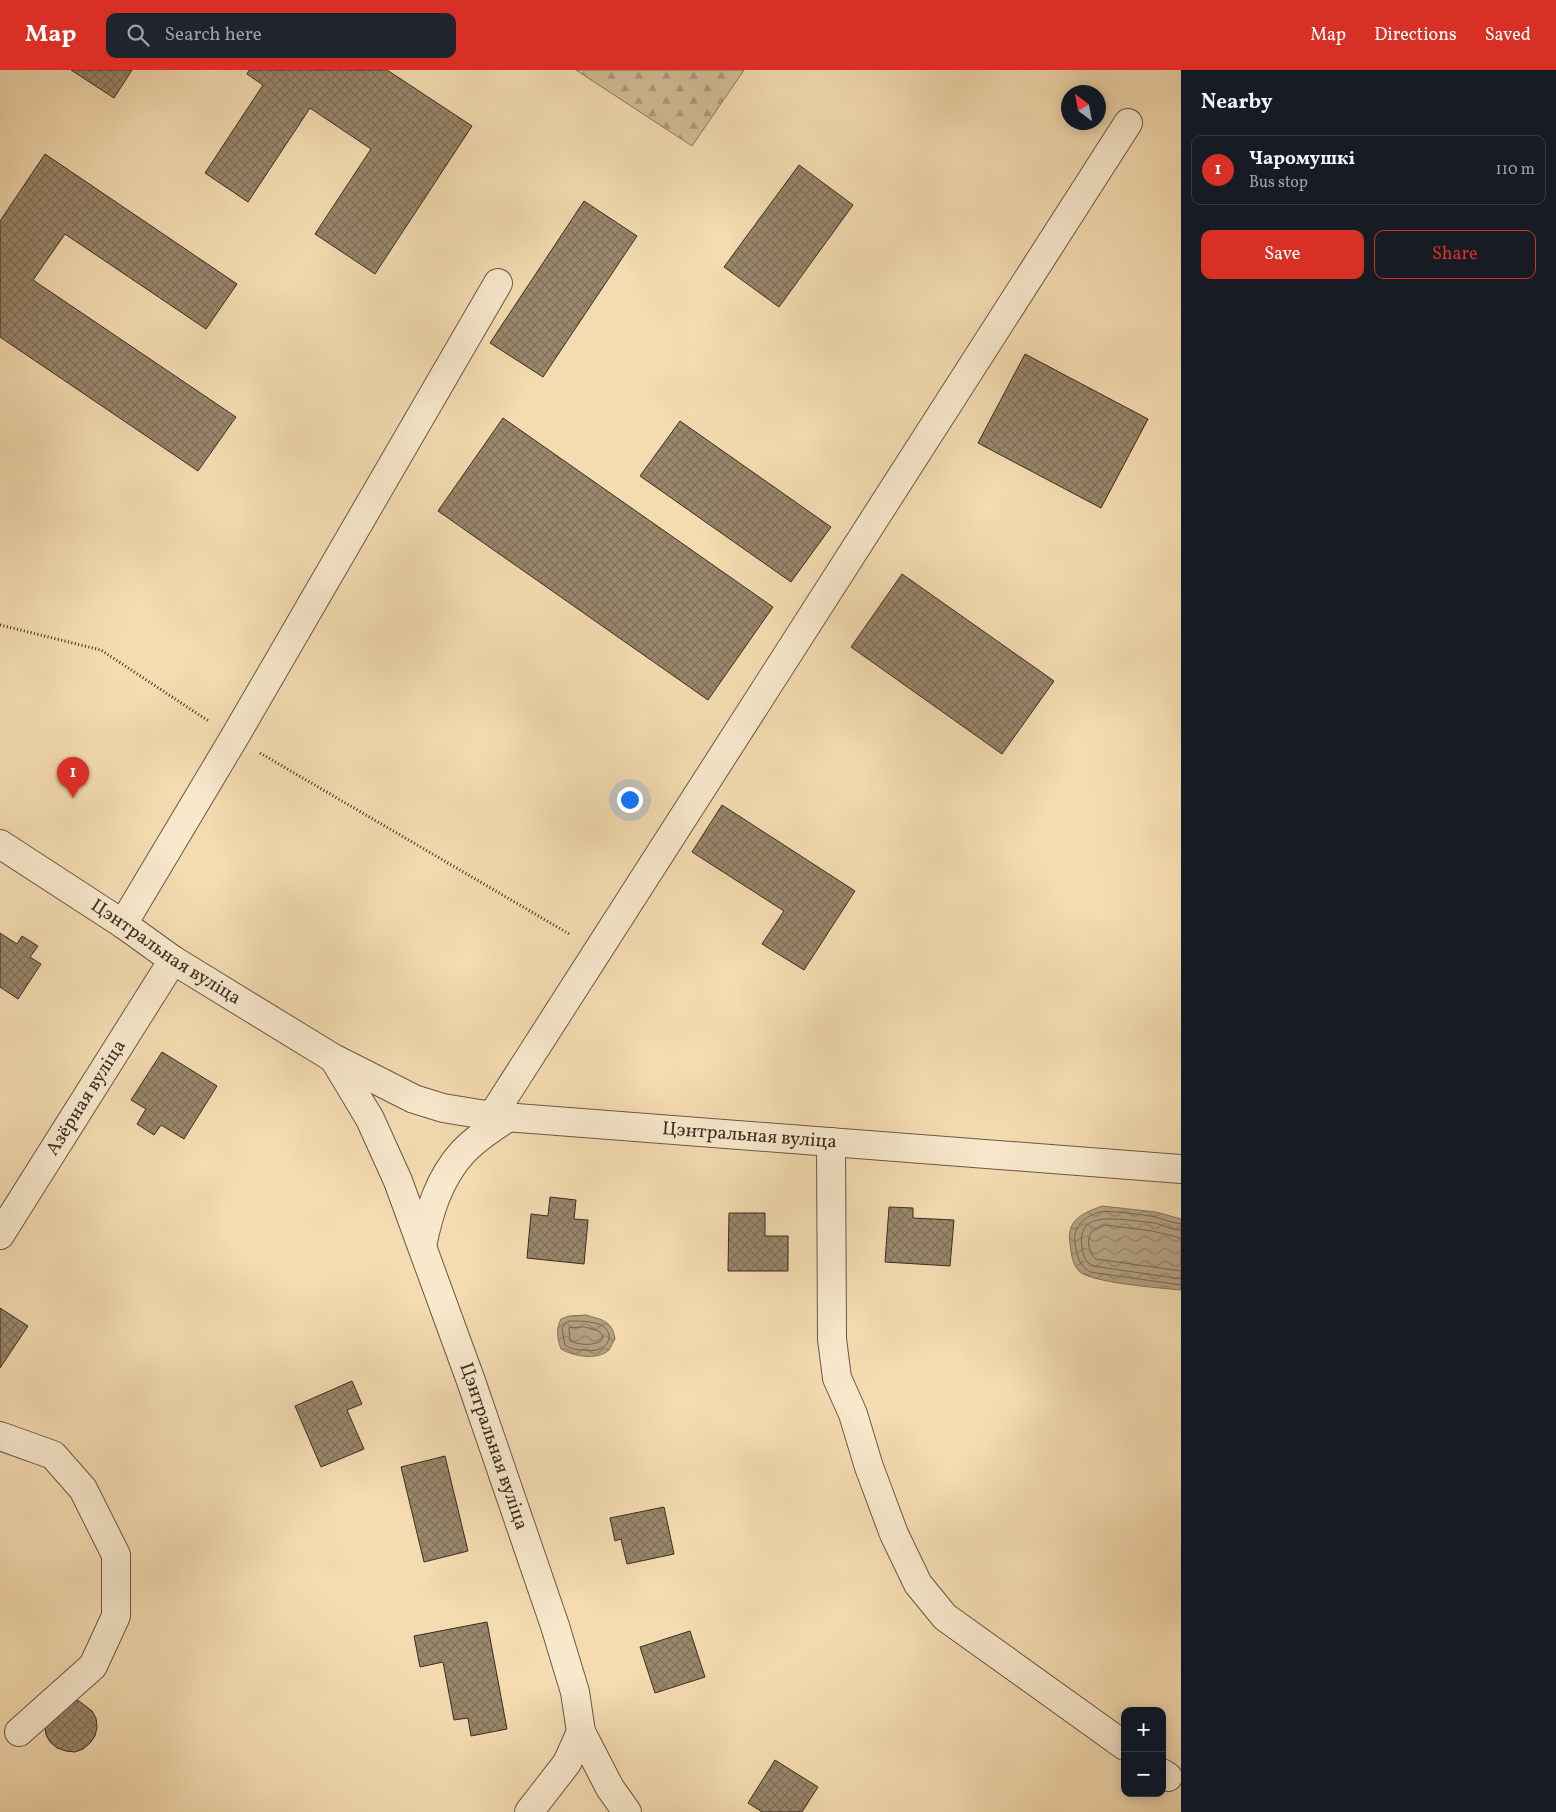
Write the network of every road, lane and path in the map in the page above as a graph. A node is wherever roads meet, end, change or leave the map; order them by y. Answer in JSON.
{"nodes":[{"id":1,"x":1128,"y":122,"type":"dead end"},
{"id":2,"x":498,"y":283,"type":"dead end"},
{"id":3,"x":0,"y":625,"type":"edge"},
{"id":4,"x":234,"y":738,"type":"junction"},
{"id":5,"x":0,"y":844,"type":"edge"},
{"id":6,"x":124,"y":924,"type":"junction"},
{"id":7,"x":598,"y":951,"type":"junction"},
{"id":8,"x":173,"y":960,"type":"junction"},
{"id":9,"x":333,"y":1058,"type":"junction"},
{"id":10,"x":501,"y":1116,"type":"junction"},
{"id":11,"x":831,"y":1142,"type":"junction"},
{"id":12,"x":1180,"y":1169,"type":"edge"},
{"id":13,"x":0,"y":1235,"type":"edge"},
{"id":14,"x":422,"y":1246,"type":"junction"},
{"id":15,"x":0,"y":1436,"type":"edge"},
{"id":16,"x":19,"y":1732,"type":"dead end"},
{"id":17,"x":582,"y":1732,"type":"junction"},
{"id":18,"x":1121,"y":1743,"type":"edge"},
{"id":19,"x":529,"y":1812,"type":"edge"},
{"id":20,"x":627,"y":1812,"type":"edge"}],
"edges":[{"from":1,"to":7,"type":"street"},
{"from":2,"to":4,"type":"street"},
{"from":3,"to":4,"type":"path"},
{"from":4,"to":6,"type":"street"},
{"from":4,"to":7,"type":"path"},
{"from":5,"to":6,"type":"street","name":"Цэнтральная вуліца"},
{"from":6,"to":8,"type":"street","name":"Цэнтральная вуліца"},
{"from":7,"to":10,"type":"street"},
{"from":8,"to":9,"type":"street","name":"Цэнтральная вуліца"},
{"from":8,"to":13,"type":"street","name":"Азёрная вуліца"},
{"from":9,"to":10,"type":"street","name":"Цэнтральная вуліца"},
{"from":9,"to":14,"type":"street","name":"Цэнтральная вуліца"},
{"from":10,"to":11,"type":"street","name":"Цэнтральная вуліца"},
{"from":10,"to":14,"type":"street"},
{"from":11,"to":12,"type":"street","name":"Цэнтральная вуліца"},
{"from":11,"to":18,"type":"street"},
{"from":14,"to":17,"type":"street","name":"Цэнтральная вуліца"},
{"from":15,"to":16,"type":"street"},
{"from":17,"to":19,"type":"street"},
{"from":17,"to":20,"type":"street","name":"Цэнтральная вуліца"}]}
